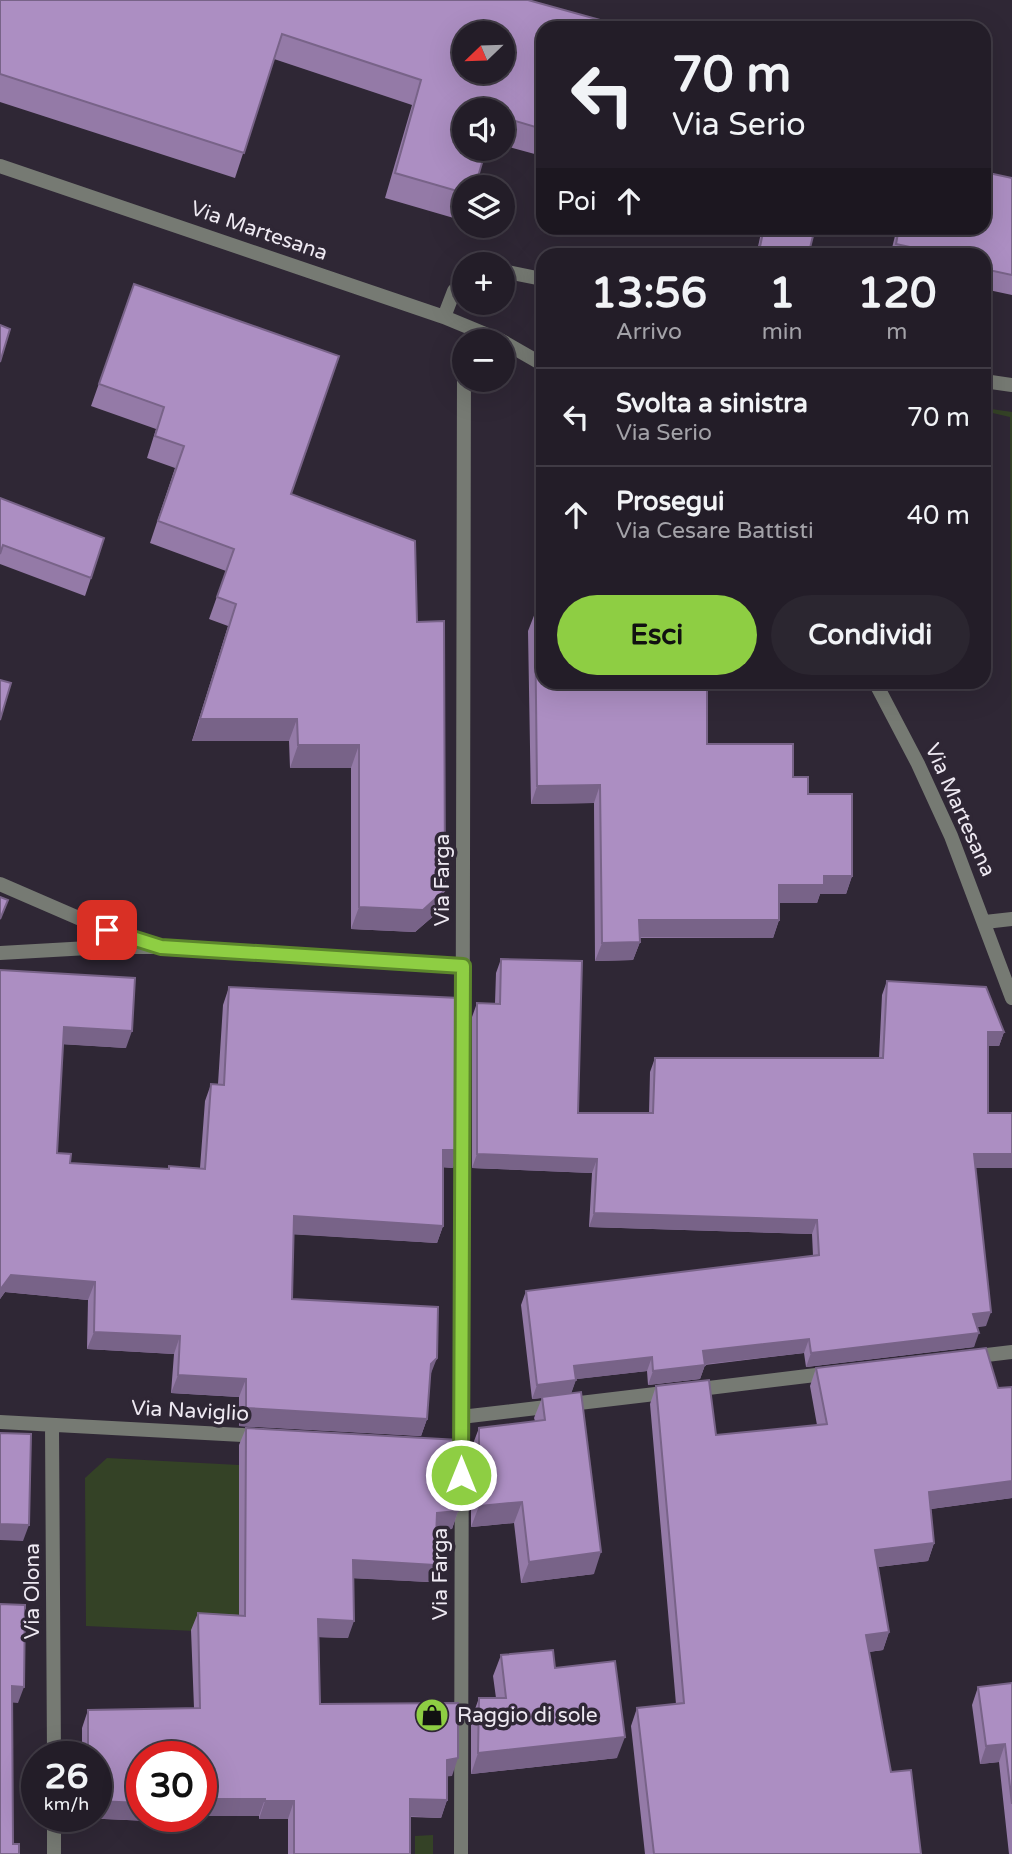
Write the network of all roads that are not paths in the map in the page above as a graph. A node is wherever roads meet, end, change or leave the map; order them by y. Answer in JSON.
{"nodes":[{"id":1,"x":0,"y":166,"type":"edge"},
{"id":2,"x":515,"y":274,"type":"edge"},
{"id":3,"x":536,"y":278,"type":"edge"},
{"id":4,"x":452,"y":296,"type":"edge"},
{"id":5,"x":444,"y":317,"type":"junction"},
{"id":6,"x":465,"y":325,"type":"junction"},
{"id":7,"x":465,"y":329,"type":"edge"},
{"id":8,"x":474,"y":329,"type":"edge"},
{"id":9,"x":515,"y":348,"type":"edge"},
{"id":10,"x":536,"y":361,"type":"edge"},
{"id":11,"x":991,"y":382,"type":"edge"},
{"id":12,"x":1012,"y":385,"type":"edge"},
{"id":13,"x":464,"y":392,"type":"edge"},
{"id":14,"x":879,"y":689,"type":"edge"},
{"id":15,"x":0,"y":884,"type":"edge"},
{"id":16,"x":1012,"y":919,"type":"edge"},
{"id":17,"x":985,"y":922,"type":"junction"},
{"id":18,"x":161,"y":947,"type":"junction"},
{"id":19,"x":0,"y":953,"type":"edge"},
{"id":20,"x":463,"y":966,"type":"junction"},
{"id":21,"x":1012,"y":998,"type":"edge"},
{"id":22,"x":1012,"y":1352,"type":"edge"},
{"id":23,"x":957,"y":1359,"type":"edge"},
{"id":24,"x":847,"y":1372,"type":"edge"},
{"id":25,"x":461,"y":1417,"type":"junction"},
{"id":26,"x":0,"y":1422,"type":"edge"},
{"id":27,"x":52,"y":1424,"type":"junction"},
{"id":28,"x":270,"y":1437,"type":"edge"},
{"id":29,"x":54,"y":1741,"type":"edge"},
{"id":30,"x":54,"y":1832,"type":"edge"},
{"id":31,"x":54,"y":1854,"type":"edge"},
{"id":32,"x":461,"y":1854,"type":"edge"}],
"edges":[{"from":1,"to":5,"type":"street","name":"Via Martesana"},
{"from":2,"to":3,"type":"street"},
{"from":4,"to":5,"type":"street"},
{"from":5,"to":6,"type":"street","name":"Via Martesana"},
{"from":6,"to":7,"type":"street"},
{"from":6,"to":8,"type":"street","name":"Via Martesana"},
{"from":9,"to":10,"type":"street","name":"Via Martesana"},
{"from":11,"to":12,"type":"street"},
{"from":13,"to":20,"type":"street","name":"Via Farga"},
{"from":14,"to":17,"type":"street","name":"Via Martesana"},
{"from":15,"to":18,"type":"street"},
{"from":16,"to":17,"type":"street"},
{"from":17,"to":21,"type":"street","name":"Via Martesana"},
{"from":18,"to":19,"type":"street"},
{"from":18,"to":20,"type":"street"},
{"from":20,"to":25,"type":"street","name":"Via Farga"},
{"from":22,"to":23,"type":"street"},
{"from":24,"to":25,"type":"street"},
{"from":25,"to":32,"type":"street","name":"Via Farga"},
{"from":26,"to":27,"type":"street","name":"Via Naviglio"},
{"from":27,"to":28,"type":"street","name":"Via Naviglio"},
{"from":27,"to":29,"type":"street","name":"Via Olona"},
{"from":30,"to":31,"type":"street"}]}
